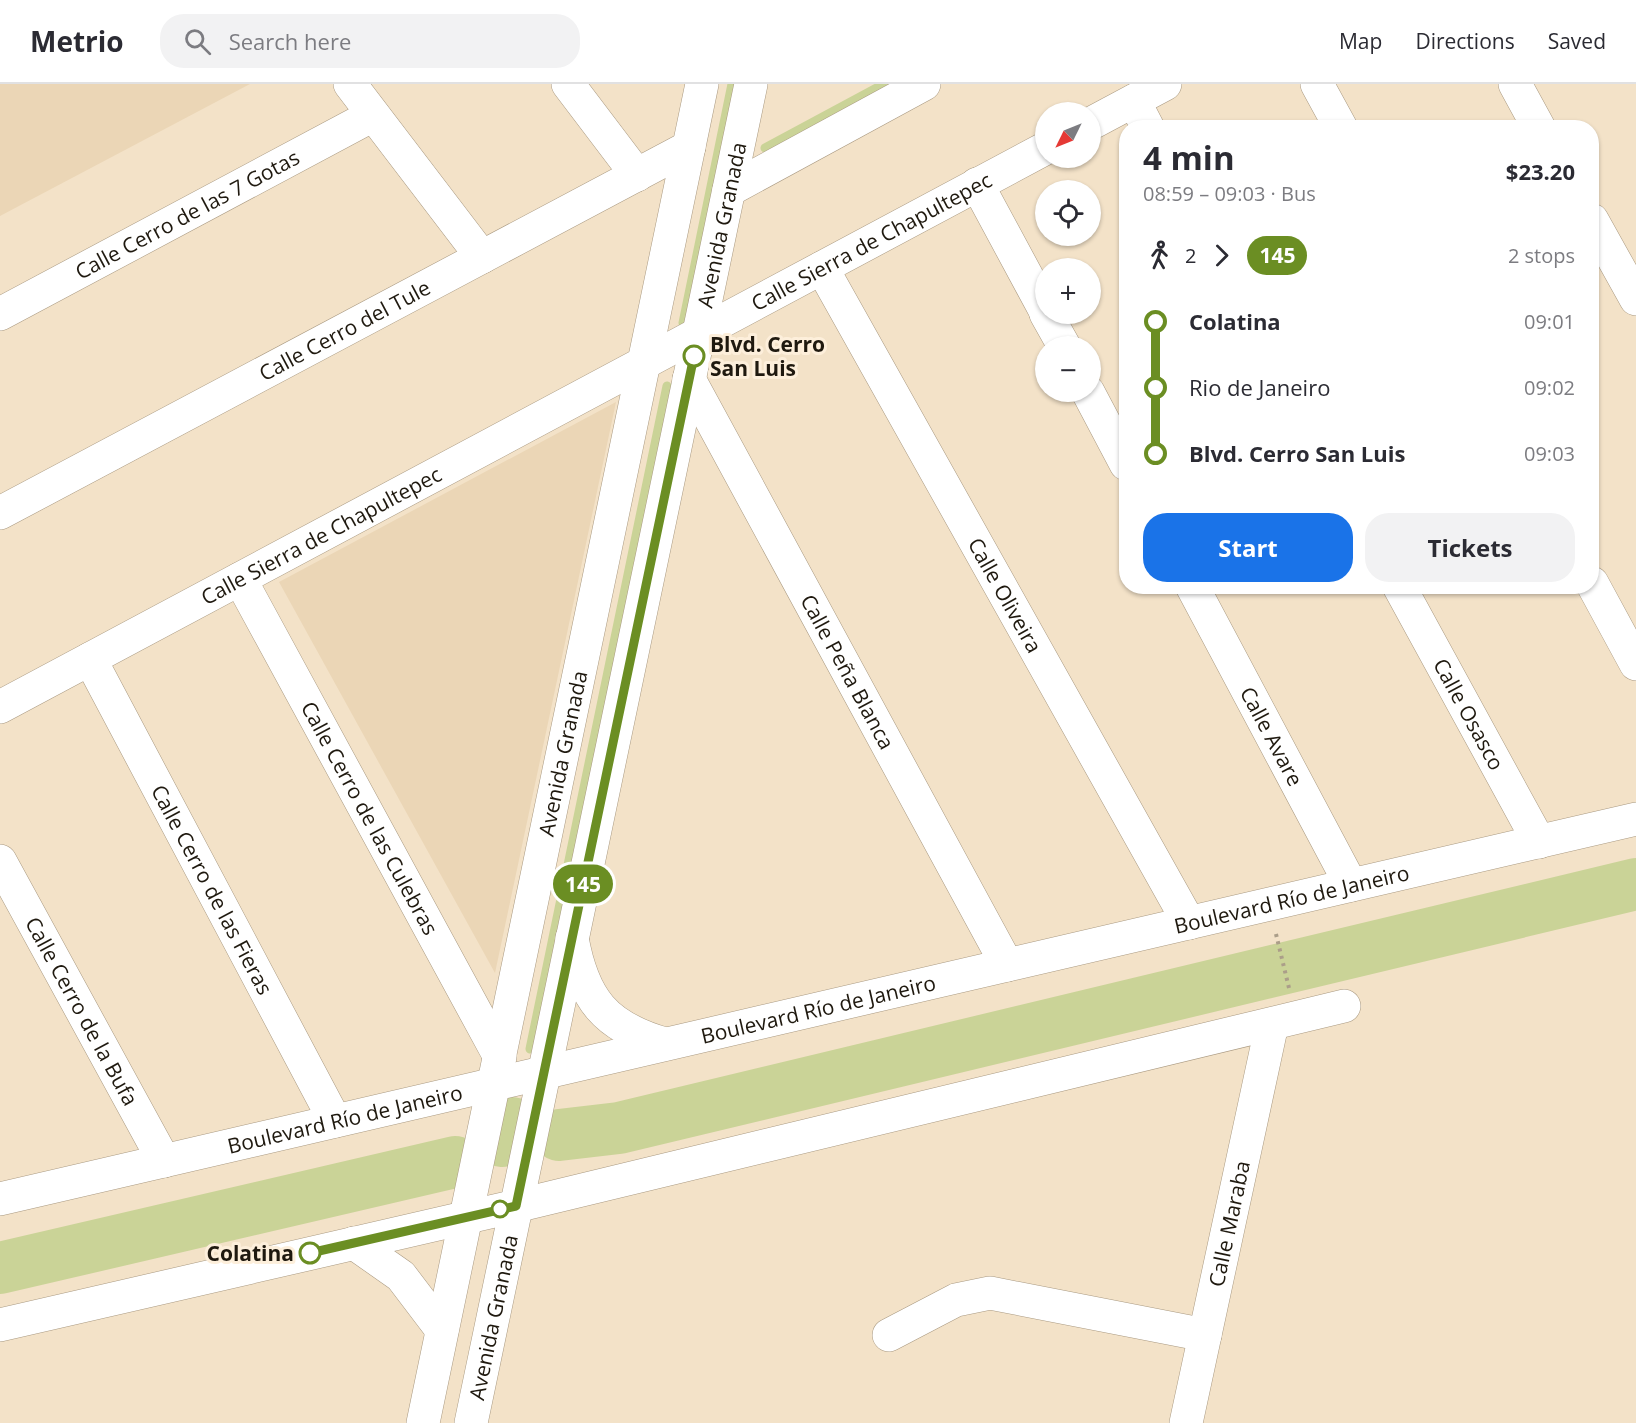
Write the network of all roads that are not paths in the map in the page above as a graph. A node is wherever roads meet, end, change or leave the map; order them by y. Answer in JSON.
{"nodes":[{"id":1,"x":350,"y":84,"type":"edge"},
{"id":2,"x":568,"y":84,"type":"edge"},
{"id":3,"x":702,"y":84,"type":"edge"},
{"id":4,"x":751,"y":84,"type":"edge"},
{"id":5,"x":924,"y":84,"type":"edge"},
{"id":6,"x":1165,"y":84,"type":"edge"},
{"id":7,"x":1317,"y":84,"type":"edge"},
{"id":8,"x":1515,"y":84,"type":"edge"},
{"id":9,"x":1141,"y":114,"type":"edge"},
{"id":10,"x":373,"y":115,"type":"junction"},
{"id":11,"x":1337,"y":120,"type":"edge"},
{"id":12,"x":1535,"y":120,"type":"edge"},
{"id":13,"x":1101,"y":122,"type":"edge"},
{"id":14,"x":689,"y":147,"type":"junction"},
{"id":15,"x":1035,"y":154,"type":"edge"},
{"id":16,"x":637,"y":175,"type":"junction"},
{"id":17,"x":977,"y":184,"type":"junction"},
{"id":18,"x":729,"y":190,"type":"junction"},
{"id":19,"x":1599,"y":233,"type":"edge"},
{"id":20,"x":482,"y":257,"type":"junction"},
{"id":21,"x":822,"y":268,"type":"junction"},
{"id":22,"x":1035,"y":292,"type":"edge"},
{"id":23,"x":1636,"y":299,"type":"edge"},
{"id":24,"x":0,"y":314,"type":"edge"},
{"id":25,"x":699,"y":333,"type":"junction"},
{"id":26,"x":644,"y":363,"type":"junction"},
{"id":27,"x":689,"y":379,"type":"junction"},
{"id":28,"x":1093,"y":402,"type":"edge"},
{"id":29,"x":1119,"y":451,"type":"edge"},
{"id":30,"x":0,"y":513,"type":"edge"},
{"id":31,"x":240,"y":579,"type":"junction"},
{"id":32,"x":1196,"y":594,"type":"edge"},
{"id":33,"x":1404,"y":594,"type":"edge"},
{"id":34,"x":1598,"y":594,"type":"edge"},
{"id":35,"x":90,"y":659,"type":"junction"},
{"id":36,"x":1636,"y":664,"type":"edge"},
{"id":37,"x":0,"y":707,"type":"edge"},
{"id":38,"x":1636,"y":819,"type":"edge"},
{"id":39,"x":1539,"y":842,"type":"junction"},
{"id":40,"x":0,"y":861,"type":"edge"},
{"id":41,"x":1351,"y":885,"type":"junction"},
{"id":42,"x":1189,"y":923,"type":"junction"},
{"id":43,"x":572,"y":939,"type":"junction"},
{"id":44,"x":1007,"y":965,"type":"junction"},
{"id":45,"x":1344,"y":1006,"type":"dead end"},
{"id":46,"x":1284,"y":1021,"type":"junction"},
{"id":47,"x":664,"y":1044,"type":"junction"},
{"id":48,"x":496,"y":1070,"type":"junction"},
{"id":49,"x":544,"y":1072,"type":"junction"},
{"id":50,"x":335,"y":1121,"type":"junction"},
{"id":51,"x":164,"y":1161,"type":"junction"},
{"id":52,"x":0,"y":1199,"type":"edge"},
{"id":53,"x":516,"y":1206,"type":"junction"},
{"id":54,"x":466,"y":1217,"type":"junction"},
{"id":55,"x":354,"y":1243,"type":"junction"},
{"id":56,"x":0,"y":1325,"type":"edge"},
{"id":57,"x":442,"y":1330,"type":"junction"},
{"id":58,"x":889,"y":1335,"type":"dead end"},
{"id":59,"x":1205,"y":1335,"type":"junction"},
{"id":60,"x":423,"y":1423,"type":"edge"},
{"id":61,"x":471,"y":1423,"type":"edge"},
{"id":62,"x":1186,"y":1423,"type":"edge"}],
"edges":[{"from":1,"to":10,"type":"street"},
{"from":2,"to":16,"type":"street"},
{"from":3,"to":14,"type":"street","name":"Avenida Granada"},
{"from":4,"to":18,"type":"street","name":"Avenida Granada"},
{"from":5,"to":18,"type":"street"},
{"from":6,"to":9,"type":"street"},
{"from":7,"to":11,"type":"street"},
{"from":8,"to":12,"type":"street"},
{"from":9,"to":13,"type":"street"},
{"from":10,"to":20,"type":"street"},
{"from":10,"to":24,"type":"street","name":"Calle Cerro de las 7 Gotas"},
{"from":14,"to":16,"type":"street","name":"Calle Cerro del Tule"},
{"from":14,"to":26,"type":"street","name":"Avenida Granada"},
{"from":15,"to":17,"type":"street","name":"Calle Sierra de Chapultepec"},
{"from":16,"to":20,"type":"street","name":"Calle Cerro del Tule"},
{"from":17,"to":21,"type":"street","name":"Calle Sierra de Chapultepec"},
{"from":17,"to":22,"type":"street"},
{"from":18,"to":25,"type":"street","name":"Avenida Granada"},
{"from":19,"to":23,"type":"street"},
{"from":20,"to":30,"type":"street","name":"Calle Cerro del Tule"},
{"from":21,"to":25,"type":"street","name":"Calle Sierra de Chapultepec"},
{"from":21,"to":42,"type":"street","name":"Calle Oliveira"},
{"from":25,"to":26,"type":"street","name":"Calle Sierra de Chapultepec"},
{"from":25,"to":27,"type":"street","name":"Avenida Granada"},
{"from":26,"to":31,"type":"street","name":"Calle Sierra de Chapultepec"},
{"from":26,"to":48,"type":"street","name":"Avenida Granada"},
{"from":27,"to":43,"type":"street","name":"Avenida Granada"},
{"from":27,"to":44,"type":"street","name":"Calle Peña Blanca"},
{"from":28,"to":29,"type":"street"},
{"from":31,"to":35,"type":"street","name":"Calle Sierra de Chapultepec"},
{"from":31,"to":48,"type":"street","name":"Calle Cerro de las Culebras"},
{"from":32,"to":41,"type":"street","name":"Calle Avare"},
{"from":33,"to":39,"type":"street","name":"Calle Osasco"},
{"from":34,"to":36,"type":"street"},
{"from":35,"to":37,"type":"street","name":"Calle Sierra de Chapultepec"},
{"from":35,"to":50,"type":"street","name":"Calle Cerro de las Fieras"},
{"from":38,"to":39,"type":"street","name":"Boulevard Río de Janeiro"},
{"from":39,"to":41,"type":"street","name":"Boulevard Río de Janeiro"},
{"from":40,"to":51,"type":"street","name":"Calle Cerro de la Bufa"},
{"from":41,"to":42,"type":"street","name":"Boulevard Río de Janeiro"},
{"from":42,"to":44,"type":"street","name":"Boulevard Río de Janeiro"},
{"from":43,"to":47,"type":"street"},
{"from":43,"to":49,"type":"street","name":"Avenida Granada"},
{"from":44,"to":47,"type":"street","name":"Boulevard Río de Janeiro"},
{"from":45,"to":46,"type":"street"},
{"from":46,"to":53,"type":"street"},
{"from":46,"to":59,"type":"street","name":"Calle Maraba"},
{"from":47,"to":49,"type":"street","name":"Boulevard Río de Janeiro"},
{"from":48,"to":49,"type":"street","name":"Boulevard Río de Janeiro"},
{"from":48,"to":50,"type":"street","name":"Boulevard Río de Janeiro"},
{"from":48,"to":54,"type":"street","name":"Avenida Granada"},
{"from":49,"to":53,"type":"street","name":"Avenida Granada"},
{"from":50,"to":51,"type":"street","name":"Boulevard Río de Janeiro"},
{"from":51,"to":52,"type":"street","name":"Boulevard Río de Janeiro"},
{"from":53,"to":54,"type":"street"},
{"from":53,"to":61,"type":"street","name":"Avenida Granada"},
{"from":54,"to":55,"type":"street"},
{"from":54,"to":57,"type":"street","name":"Avenida Granada"},
{"from":55,"to":56,"type":"street"},
{"from":55,"to":57,"type":"street"},
{"from":57,"to":60,"type":"street","name":"Avenida Granada"},
{"from":58,"to":59,"type":"street"},
{"from":59,"to":62,"type":"street","name":"Calle Maraba"}]}
